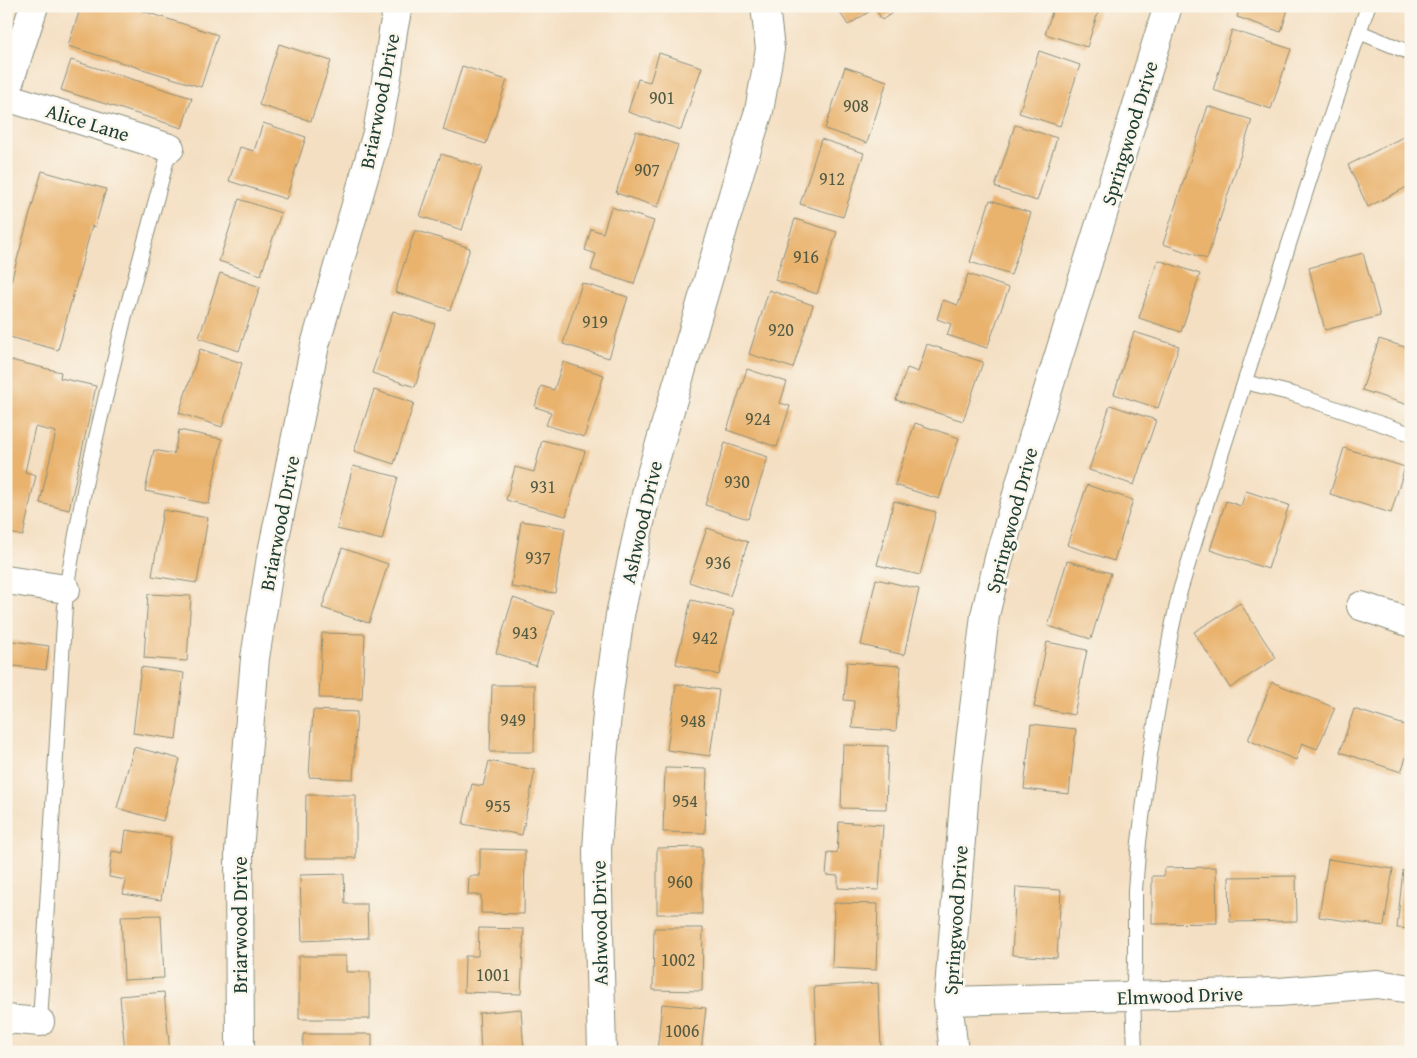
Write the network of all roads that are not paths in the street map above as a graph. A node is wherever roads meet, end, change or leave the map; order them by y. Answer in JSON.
{"nodes":[{"id":1,"x":34,"y":6,"type":"edge"},
{"id":2,"x":398,"y":6,"type":"edge"},
{"id":3,"x":765,"y":6,"type":"edge"},
{"id":4,"x":1168,"y":6,"type":"edge"},
{"id":5,"x":1368,"y":6,"type":"edge"},
{"id":6,"x":1359,"y":32,"type":"junction"},
{"id":7,"x":1411,"y":52,"type":"edge"},
{"id":8,"x":6,"y":92,"type":"edge"},
{"id":9,"x":6,"y":97,"type":"edge"},
{"id":10,"x":170,"y":148,"type":"joint"},
{"id":11,"x":1245,"y":382,"type":"junction"},
{"id":12,"x":1411,"y":434,"type":"edge"},
{"id":13,"x":6,"y":580,"type":"edge"},
{"id":14,"x":66,"y":589,"type":"junction"},
{"id":15,"x":1361,"y":606,"type":"dead end"},
{"id":16,"x":1411,"y":623,"type":"edge"},
{"id":17,"x":1411,"y":989,"type":"edge"},
{"id":18,"x":1133,"y":996,"type":"junction"},
{"id":19,"x":948,"y":1001,"type":"junction"},
{"id":20,"x":6,"y":1019,"type":"edge"},
{"id":21,"x":40,"y":1022,"type":"joint"},
{"id":22,"x":240,"y":1052,"type":"edge"},
{"id":23,"x":602,"y":1052,"type":"edge"},
{"id":24,"x":954,"y":1052,"type":"edge"},
{"id":25,"x":1135,"y":1052,"type":"edge"}],
"edges":[{"from":1,"to":8,"type":"street"},
{"from":2,"to":22,"type":"street","name":"Briarwood Drive"},
{"from":3,"to":23,"type":"street","name":"Ashwood Drive"},
{"from":4,"to":19,"type":"street","name":"Springwood Drive"},
{"from":5,"to":6,"type":"lane"},
{"from":6,"to":7,"type":"lane"},
{"from":6,"to":11,"type":"lane"},
{"from":9,"to":10,"type":"street","name":"Alice Lane"},
{"from":10,"to":14,"type":"lane"},
{"from":11,"to":12,"type":"lane"},
{"from":11,"to":18,"type":"lane"},
{"from":13,"to":14,"type":"street"},
{"from":14,"to":21,"type":"lane"},
{"from":15,"to":16,"type":"street"},
{"from":17,"to":18,"type":"street","name":"Elmwood Drive"},
{"from":18,"to":19,"type":"street","name":"Elmwood Drive"},
{"from":18,"to":25,"type":"lane"},
{"from":19,"to":24,"type":"street","name":"Springwood Drive"},
{"from":20,"to":21,"type":"street"}]}
